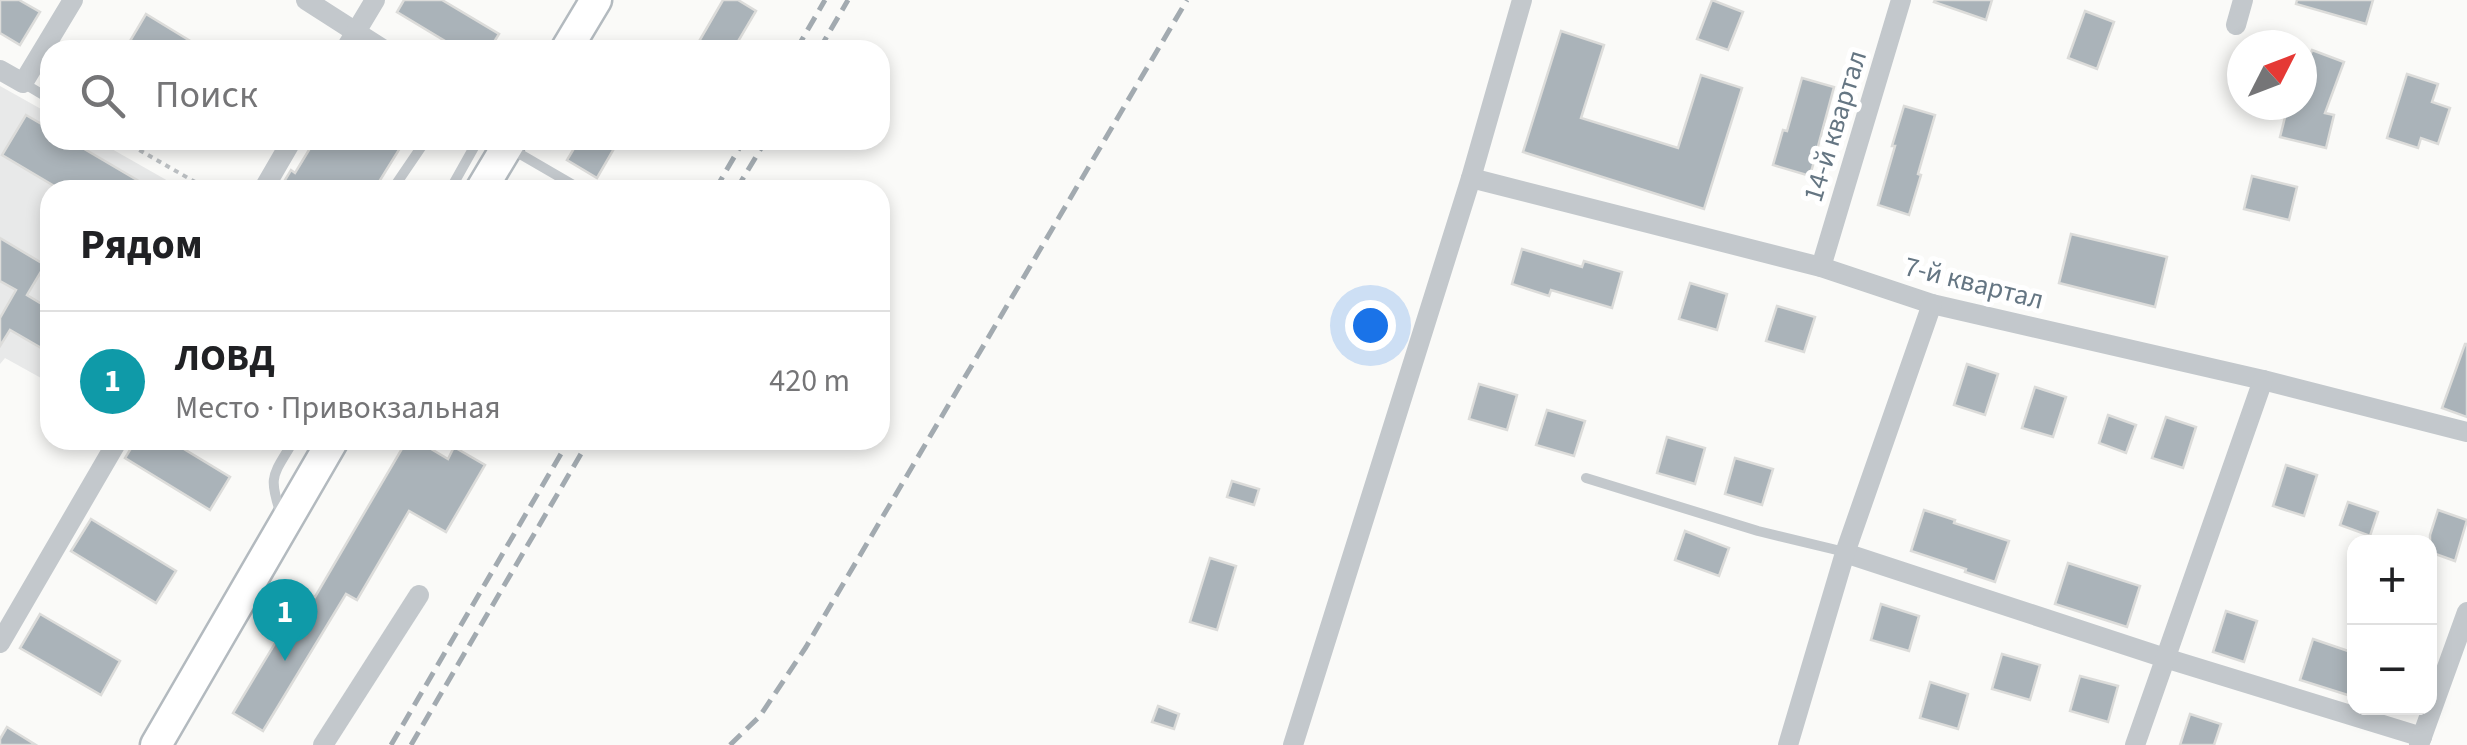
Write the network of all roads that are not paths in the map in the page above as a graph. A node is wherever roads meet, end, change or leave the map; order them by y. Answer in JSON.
{"nodes":[{"id":1,"x":72,"y":0,"type":"edge"},
{"id":2,"x":306,"y":0,"type":"edge"},
{"id":3,"x":375,"y":0,"type":"edge"},
{"id":4,"x":596,"y":0,"type":"edge"},
{"id":5,"x":1522,"y":0,"type":"edge"},
{"id":6,"x":1901,"y":0,"type":"edge"},
{"id":7,"x":2242,"y":0,"type":"edge"},
{"id":8,"x":2236,"y":24,"type":"dead end"},
{"id":9,"x":48,"y":40,"type":"edge"},
{"id":10,"x":348,"y":40,"type":"edge"},
{"id":11,"x":351,"y":40,"type":"edge"},
{"id":12,"x":572,"y":40,"type":"edge"},
{"id":13,"x":40,"y":54,"type":"edge"},
{"id":14,"x":0,"y":70,"type":"edge"},
{"id":15,"x":23,"y":83,"type":"junction"},
{"id":16,"x":40,"y":93,"type":"edge"},
{"id":17,"x":286,"y":150,"type":"edge"},
{"id":18,"x":419,"y":150,"type":"edge"},
{"id":19,"x":491,"y":150,"type":"edge"},
{"id":20,"x":496,"y":150,"type":"edge"},
{"id":21,"x":513,"y":150,"type":"edge"},
{"id":22,"x":1471,"y":178,"type":"junction"},
{"id":23,"x":269,"y":180,"type":"edge"},
{"id":24,"x":399,"y":180,"type":"edge"},
{"id":25,"x":460,"y":180,"type":"edge"},
{"id":26,"x":485,"y":180,"type":"edge"},
{"id":27,"x":565,"y":180,"type":"edge"},
{"id":28,"x":1821,"y":267,"type":"junction"},
{"id":29,"x":1932,"y":304,"type":"junction"},
{"id":30,"x":2263,"y":380,"type":"junction"},
{"id":31,"x":2467,"y":432,"type":"edge"},
{"id":32,"x":112,"y":450,"type":"edge"},
{"id":33,"x":288,"y":450,"type":"edge"},
{"id":34,"x":328,"y":450,"type":"edge"},
{"id":35,"x":1586,"y":478,"type":"dead end"},
{"id":36,"x":284,"y":524,"type":"junction"},
{"id":37,"x":1846,"y":552,"type":"junction"},
{"id":38,"x":419,"y":596,"type":"dead end"},
{"id":39,"x":2467,"y":612,"type":"edge"},
{"id":40,"x":0,"y":643,"type":"edge"},
{"id":41,"x":2166,"y":658,"type":"junction"},
{"id":42,"x":2421,"y":741,"type":"edge"},
{"id":43,"x":156,"y":745,"type":"edge"},
{"id":44,"x":323,"y":745,"type":"edge"},
{"id":45,"x":1293,"y":745,"type":"edge"},
{"id":46,"x":1788,"y":745,"type":"edge"},
{"id":47,"x":2135,"y":745,"type":"edge"}],
"edges":[{"from":1,"to":9,"type":"street"},
{"from":2,"to":10,"type":"street"},
{"from":3,"to":11,"type":"street"},
{"from":4,"to":12,"type":"street"},
{"from":5,"to":22,"type":"street"},
{"from":6,"to":28,"type":"street","name":"14-й квартал"},
{"from":7,"to":8,"type":"street"},
{"from":13,"to":15,"type":"street"},
{"from":14,"to":15,"type":"street"},
{"from":15,"to":16,"type":"lane"},
{"from":17,"to":23,"type":"street"},
{"from":18,"to":24,"type":"lane"},
{"from":19,"to":25,"type":"lane"},
{"from":20,"to":26,"type":"street"},
{"from":21,"to":27,"type":"lane"},
{"from":22,"to":28,"type":"street","name":"7-й квартал"},
{"from":22,"to":45,"type":"street"},
{"from":28,"to":29,"type":"street","name":"7-й квартал"},
{"from":29,"to":30,"type":"street","name":"7-й квартал"},
{"from":29,"to":37,"type":"street"},
{"from":30,"to":31,"type":"street","name":"7-й квартал"},
{"from":30,"to":41,"type":"street"},
{"from":32,"to":40,"type":"street"},
{"from":33,"to":36,"type":"lane"},
{"from":34,"to":36,"type":"street"},
{"from":35,"to":37,"type":"lane"},
{"from":36,"to":43,"type":"street"},
{"from":37,"to":41,"type":"street"},
{"from":37,"to":46,"type":"street"},
{"from":38,"to":44,"type":"street"},
{"from":39,"to":42,"type":"street"},
{"from":41,"to":42,"type":"street"},
{"from":41,"to":47,"type":"street"}]}
